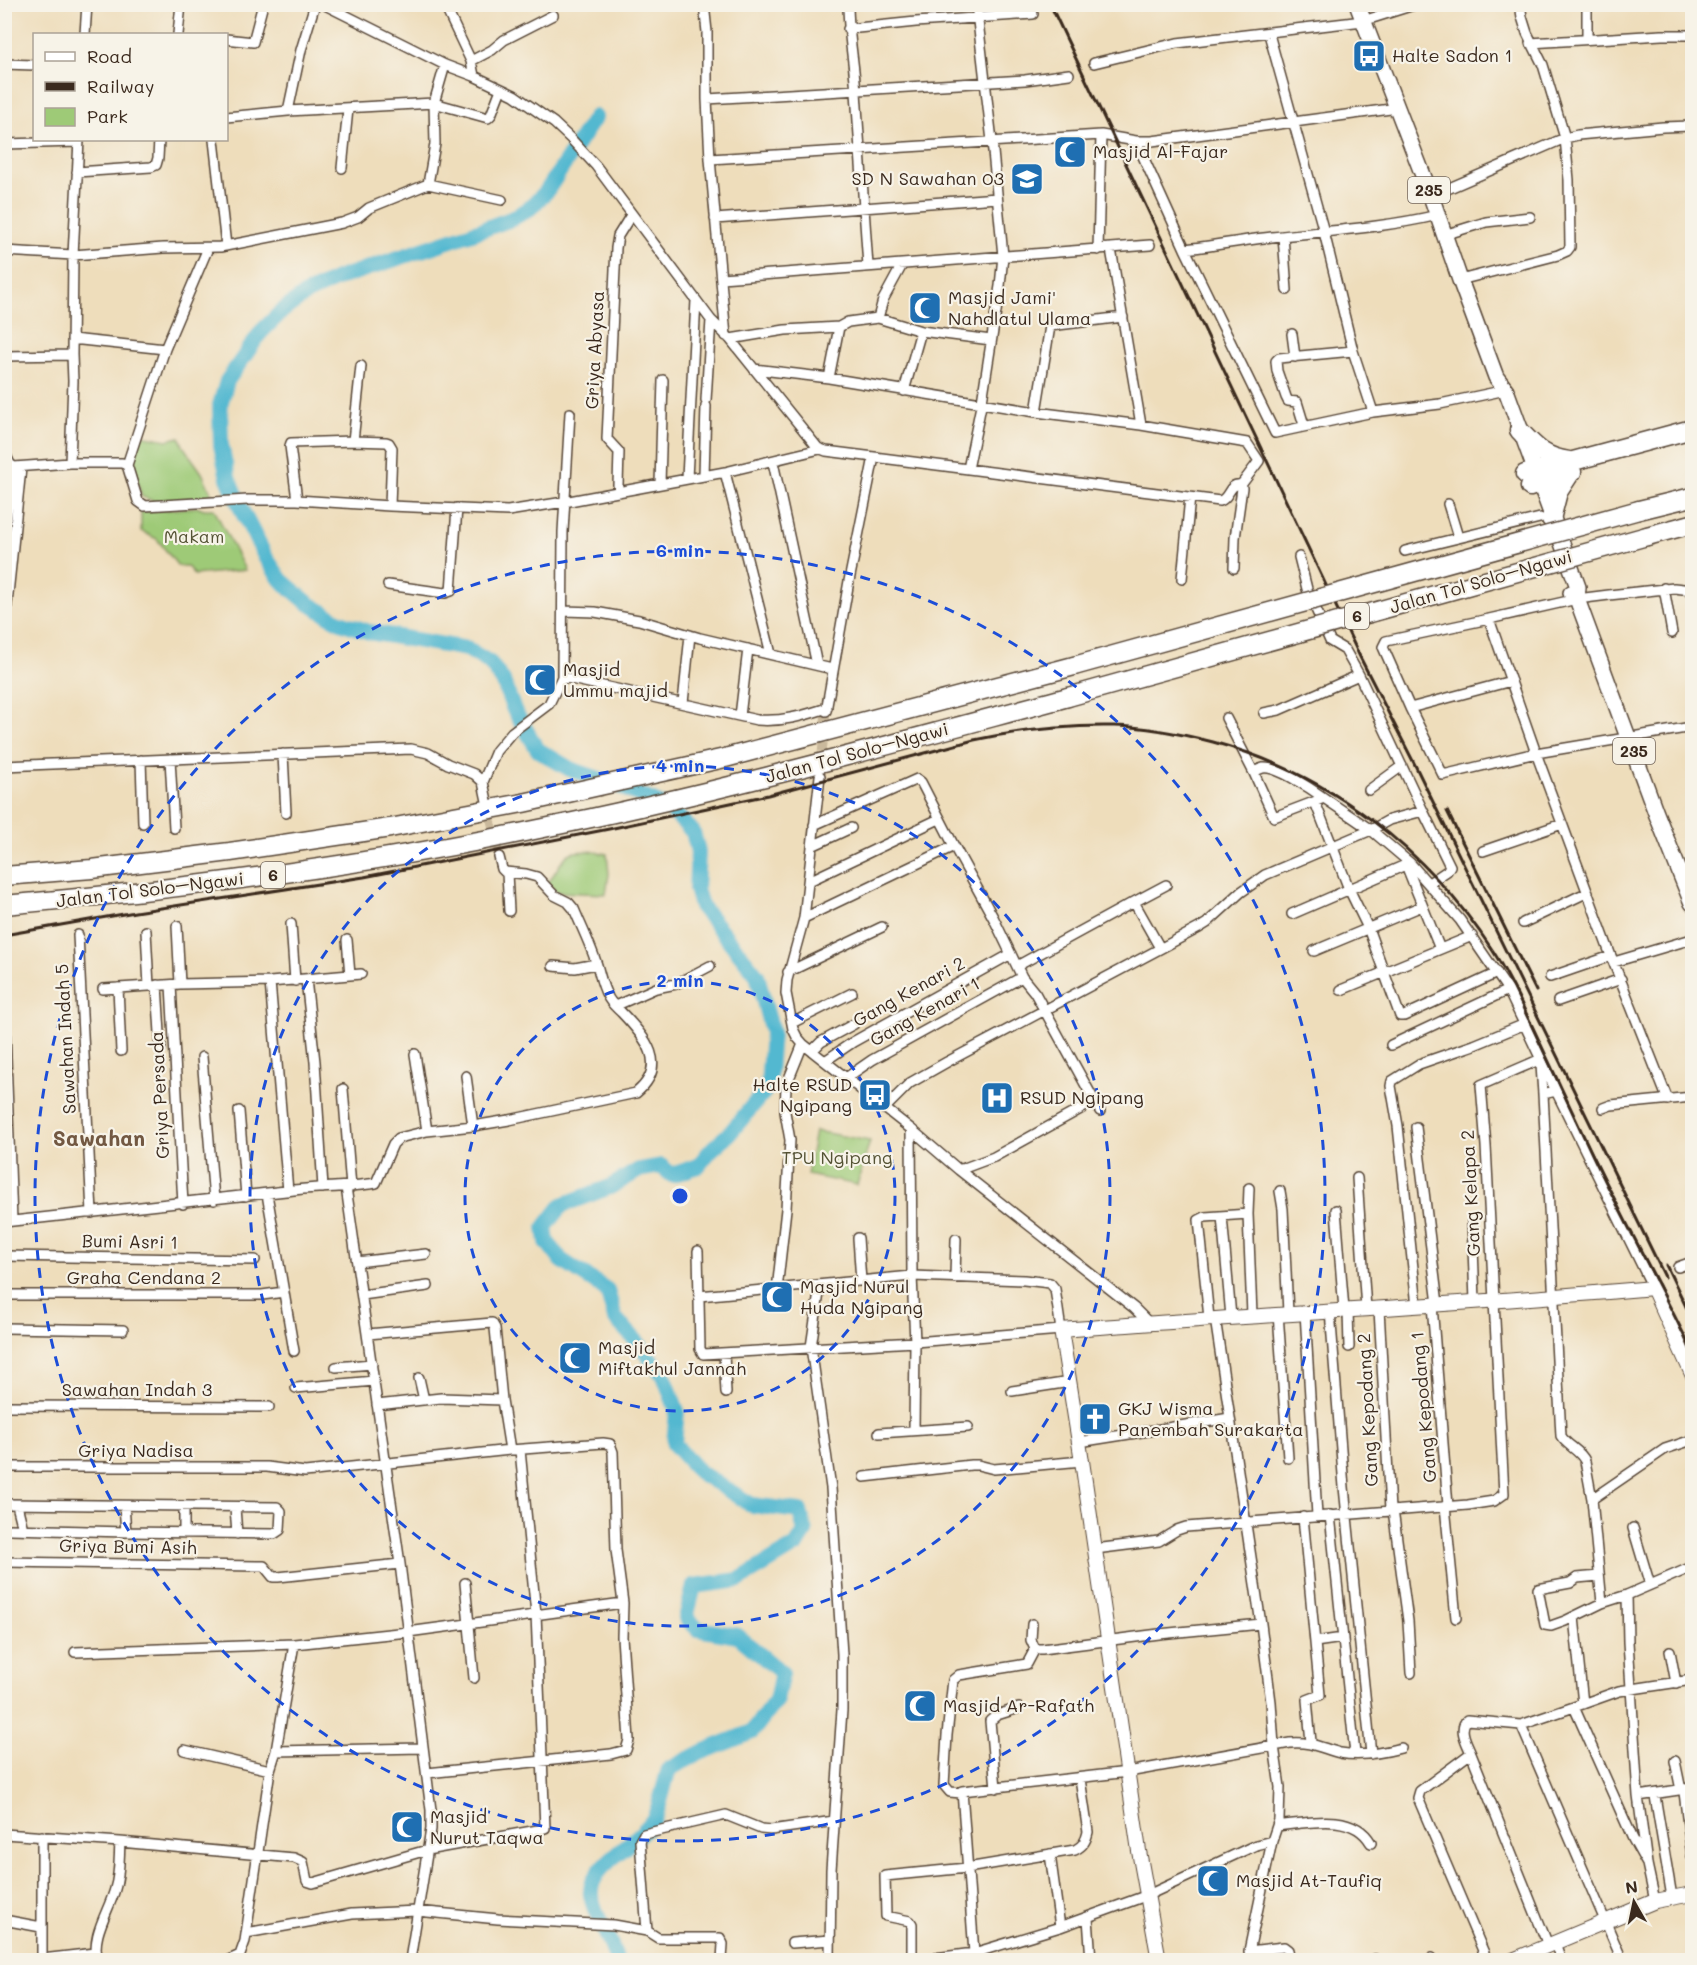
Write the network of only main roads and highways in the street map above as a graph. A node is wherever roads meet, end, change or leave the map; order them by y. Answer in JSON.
{"nodes":[{"id":1,"x":1357,"y":4,"type":"edge"},
{"id":2,"x":1513,"y":421,"type":"junction"},
{"id":3,"x":1692,"y":429,"type":"edge"},
{"id":4,"x":1692,"y":440,"type":"edge"},
{"id":5,"x":1570,"y":467,"type":"junction"},
{"id":6,"x":1532,"y":479,"type":"junction"},
{"id":7,"x":1692,"y":497,"type":"edge"},
{"id":8,"x":1546,"y":519,"type":"junction"},
{"id":9,"x":1692,"y":524,"type":"edge"},
{"id":10,"x":4,"y":876,"type":"edge"},
{"id":11,"x":1692,"y":900,"type":"edge"},
{"id":12,"x":4,"y":905,"type":"edge"}],
"edges":[{"from":1,"to":2,"type":"main road","number":"235"},
{"from":2,"to":5,"type":"highway"},
{"from":2,"to":6,"type":"main road","number":"235"},
{"from":3,"to":5,"type":"highway"},
{"from":4,"to":5,"type":"highway"},
{"from":5,"to":6,"type":"highway"},
{"from":5,"to":8,"type":"highway"},
{"from":6,"to":8,"type":"main road","number":"235"},
{"from":7,"to":10,"type":"highway","name":"Jalan Tol Solo–Ngawi","number":"6","bridge":true},
{"from":8,"to":11,"type":"main road","number":"235"},
{"from":9,"to":12,"type":"highway","name":"Jalan Tol Solo–Ngawi","number":"6","bridge":true}]}
